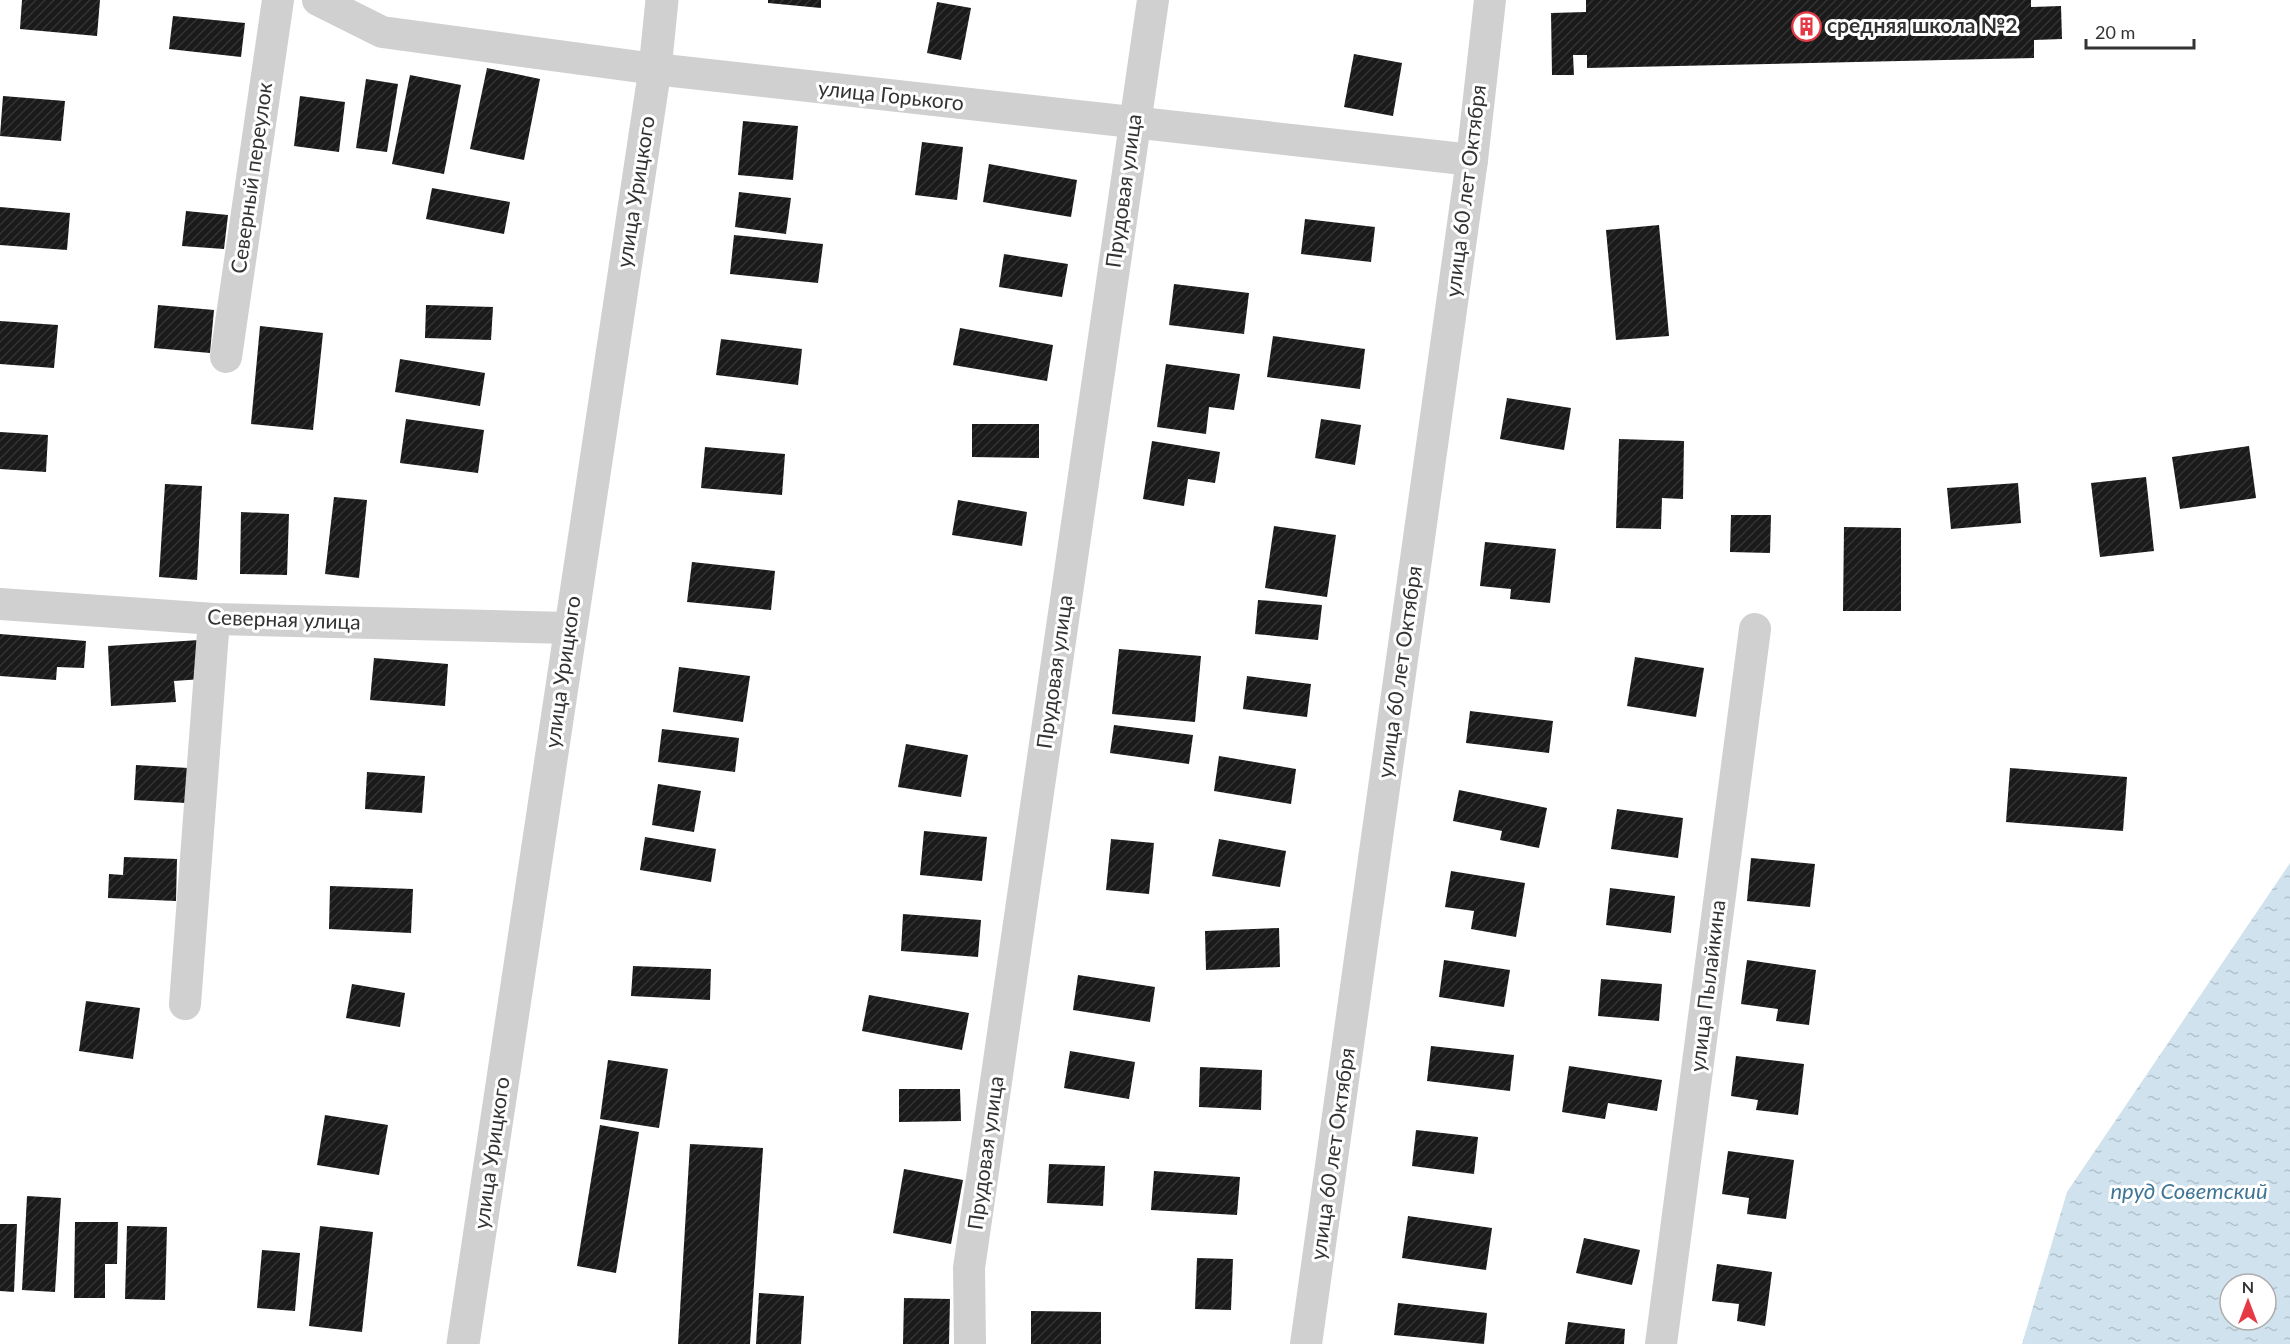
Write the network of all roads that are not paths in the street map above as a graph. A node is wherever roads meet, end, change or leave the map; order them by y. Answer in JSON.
{"nodes":[{"id":1,"x":278,"y":0,"type":"edge"},
{"id":2,"x":318,"y":0,"type":"edge"},
{"id":3,"x":662,"y":0,"type":"edge"},
{"id":4,"x":1153,"y":0,"type":"edge"},
{"id":5,"x":1490,"y":0,"type":"edge"},
{"id":6,"x":655,"y":69,"type":"junction"},
{"id":7,"x":1134,"y":123,"type":"junction"},
{"id":8,"x":1472,"y":160,"type":"junction"},
{"id":9,"x":226,"y":357,"type":"dead end"},
{"id":10,"x":0,"y":604,"type":"edge"},
{"id":11,"x":214,"y":619,"type":"junction"},
{"id":12,"x":569,"y":628,"type":"junction"},
{"id":13,"x":1755,"y":629,"type":"dead end"},
{"id":14,"x":184,"y":1004,"type":"dead end"},
{"id":15,"x":463,"y":1344,"type":"edge"},
{"id":16,"x":970,"y":1344,"type":"edge"},
{"id":17,"x":1306,"y":1344,"type":"edge"},
{"id":18,"x":1661,"y":1344,"type":"edge"}],
"edges":[{"from":1,"to":9,"type":"street","name":"Северный переулок"},
{"from":2,"to":6,"type":"street","name":"улица Горького"},
{"from":3,"to":6,"type":"street","name":"улица Урицкого"},
{"from":4,"to":7,"type":"street","name":"Прудовая улица"},
{"from":5,"to":8,"type":"street","name":"улица 60 лет Октября"},
{"from":6,"to":7,"type":"street","name":"улица Горького"},
{"from":6,"to":12,"type":"street","name":"улица Урицкого"},
{"from":7,"to":8,"type":"street","name":"улица Горького"},
{"from":7,"to":16,"type":"street","name":"Прудовая улица"},
{"from":8,"to":17,"type":"street","name":"улица 60 лет Октября"},
{"from":10,"to":11,"type":"street","name":"Северная улица"},
{"from":11,"to":12,"type":"street","name":"Северная улица"},
{"from":11,"to":14,"type":"street"},
{"from":12,"to":15,"type":"street","name":"улица Урицкого"},
{"from":13,"to":18,"type":"street","name":"улица Пылайкина"}]}
